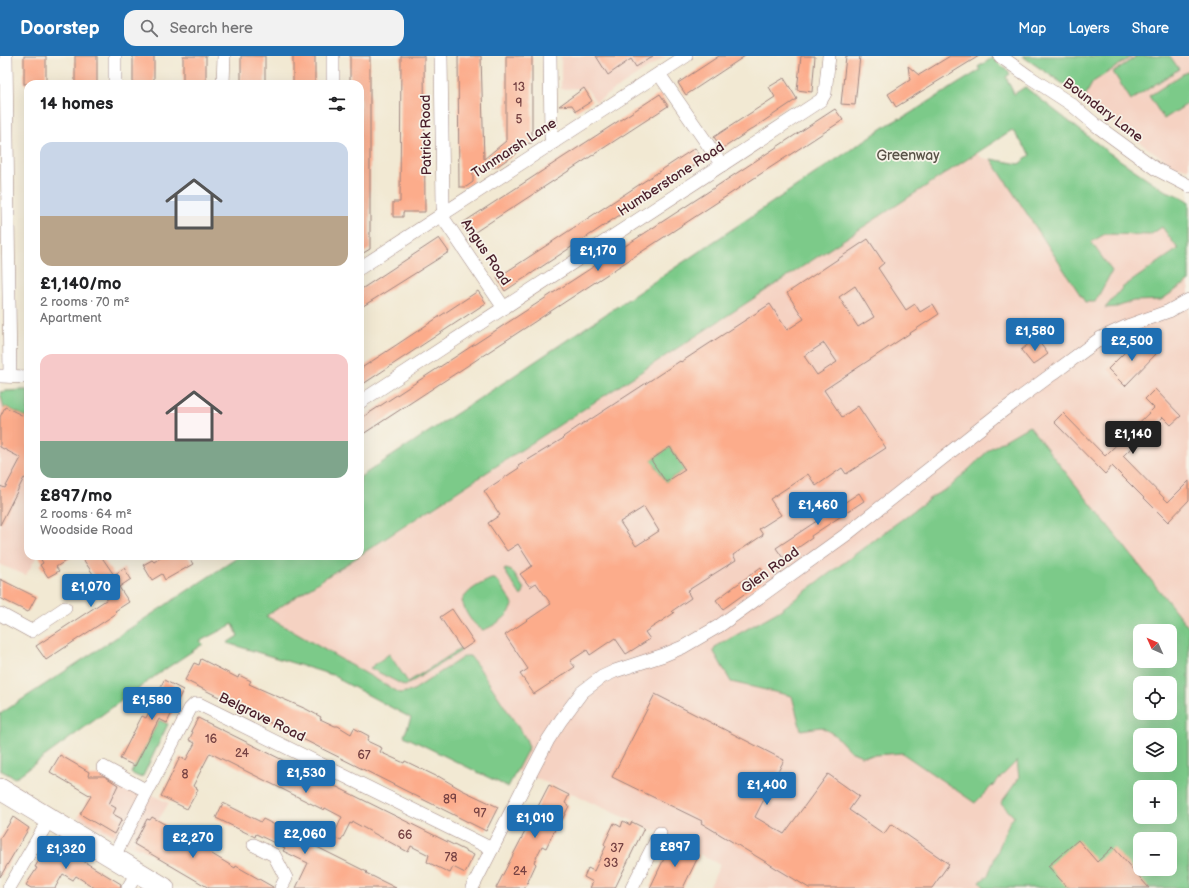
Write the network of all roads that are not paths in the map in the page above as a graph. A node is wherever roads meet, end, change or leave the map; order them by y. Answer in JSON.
{"nodes":[{"id":1,"x":6,"y":56,"type":"edge"},
{"id":2,"x":115,"y":56,"type":"edge"},
{"id":3,"x":224,"y":56,"type":"edge"},
{"id":4,"x":333,"y":56,"type":"edge"},
{"id":5,"x":441,"y":56,"type":"edge"},
{"id":6,"x":550,"y":56,"type":"edge"},
{"id":7,"x":686,"y":56,"type":"edge"},
{"id":8,"x":829,"y":56,"type":"edge"},
{"id":9,"x":1000,"y":56,"type":"edge"},
{"id":10,"x":659,"y":74,"type":"junction"},
{"id":11,"x":115,"y":80,"type":"edge"},
{"id":12,"x":223,"y":80,"type":"edge"},
{"id":13,"x":333,"y":80,"type":"edge"},
{"id":14,"x":554,"y":142,"type":"junction"},
{"id":15,"x":722,"y":165,"type":"junction"},
{"id":16,"x":1189,"y":186,"type":"edge"},
{"id":17,"x":444,"y":214,"type":"junction"},
{"id":18,"x":364,"y":265,"type":"edge"},
{"id":19,"x":1189,"y":300,"type":"edge"},
{"id":20,"x":504,"y":308,"type":"junction"},
{"id":21,"x":5,"y":376,"type":"edge"},
{"id":22,"x":24,"y":377,"type":"edge"},
{"id":23,"x":364,"y":399,"type":"edge"},
{"id":24,"x":65,"y":608,"type":"dead end"},
{"id":25,"x":0,"y":614,"type":"edge"},
{"id":26,"x":103,"y":767,"type":"dead end"},
{"id":27,"x":0,"y":789,"type":"edge"},
{"id":28,"x":147,"y":790,"type":"junction"},
{"id":29,"x":50,"y":818,"type":"junction"},
{"id":30,"x":660,"y":833,"type":"dead end"},
{"id":31,"x":254,"y":844,"type":"dead end"},
{"id":32,"x":492,"y":849,"type":"junction"},
{"id":33,"x":114,"y":858,"type":"junction"},
{"id":34,"x":133,"y":880,"type":"edge"},
{"id":35,"x":9,"y":888,"type":"edge"},
{"id":36,"x":164,"y":888,"type":"edge"},
{"id":37,"x":281,"y":888,"type":"edge"},
{"id":38,"x":472,"y":888,"type":"edge"},
{"id":39,"x":632,"y":888,"type":"edge"}],
"edges":[{"from":1,"to":21,"type":"street"},
{"from":2,"to":11,"type":"street"},
{"from":3,"to":12,"type":"street"},
{"from":4,"to":13,"type":"street"},
{"from":5,"to":17,"type":"street","name":"Patrick Road"},
{"from":6,"to":14,"type":"street"},
{"from":7,"to":10,"type":"street","name":"Tunmarsh Lane"},
{"from":8,"to":15,"type":"street","name":"Humberstone Road"},
{"from":9,"to":16,"type":"street","name":"Boundary Lane"},
{"from":10,"to":14,"type":"street","name":"Tunmarsh Lane"},
{"from":10,"to":15,"type":"street"},
{"from":14,"to":17,"type":"street","name":"Tunmarsh Lane"},
{"from":15,"to":20,"type":"street","name":"Humberstone Road"},
{"from":17,"to":18,"type":"street","name":"Tunmarsh Lane"},
{"from":17,"to":20,"type":"street","name":"Angus Road"},
{"from":19,"to":32,"type":"street","name":"Glen Road"},
{"from":20,"to":23,"type":"street","name":"Humberstone Road"},
{"from":21,"to":22,"type":"street"},
{"from":24,"to":25,"type":"street"},
{"from":26,"to":28,"type":"street"},
{"from":27,"to":29,"type":"main road"},
{"from":28,"to":32,"type":"street","name":"Belgrave Road"},
{"from":28,"to":33,"type":"street","name":"Belgrave Road"},
{"from":29,"to":33,"type":"main road"},
{"from":29,"to":35,"type":"street"},
{"from":30,"to":39,"type":"street"},
{"from":31,"to":37,"type":"street"},
{"from":32,"to":38,"type":"street","name":"Glen Road"},
{"from":33,"to":34,"type":"main road"},
{"from":34,"to":36,"type":"main road"}]}
